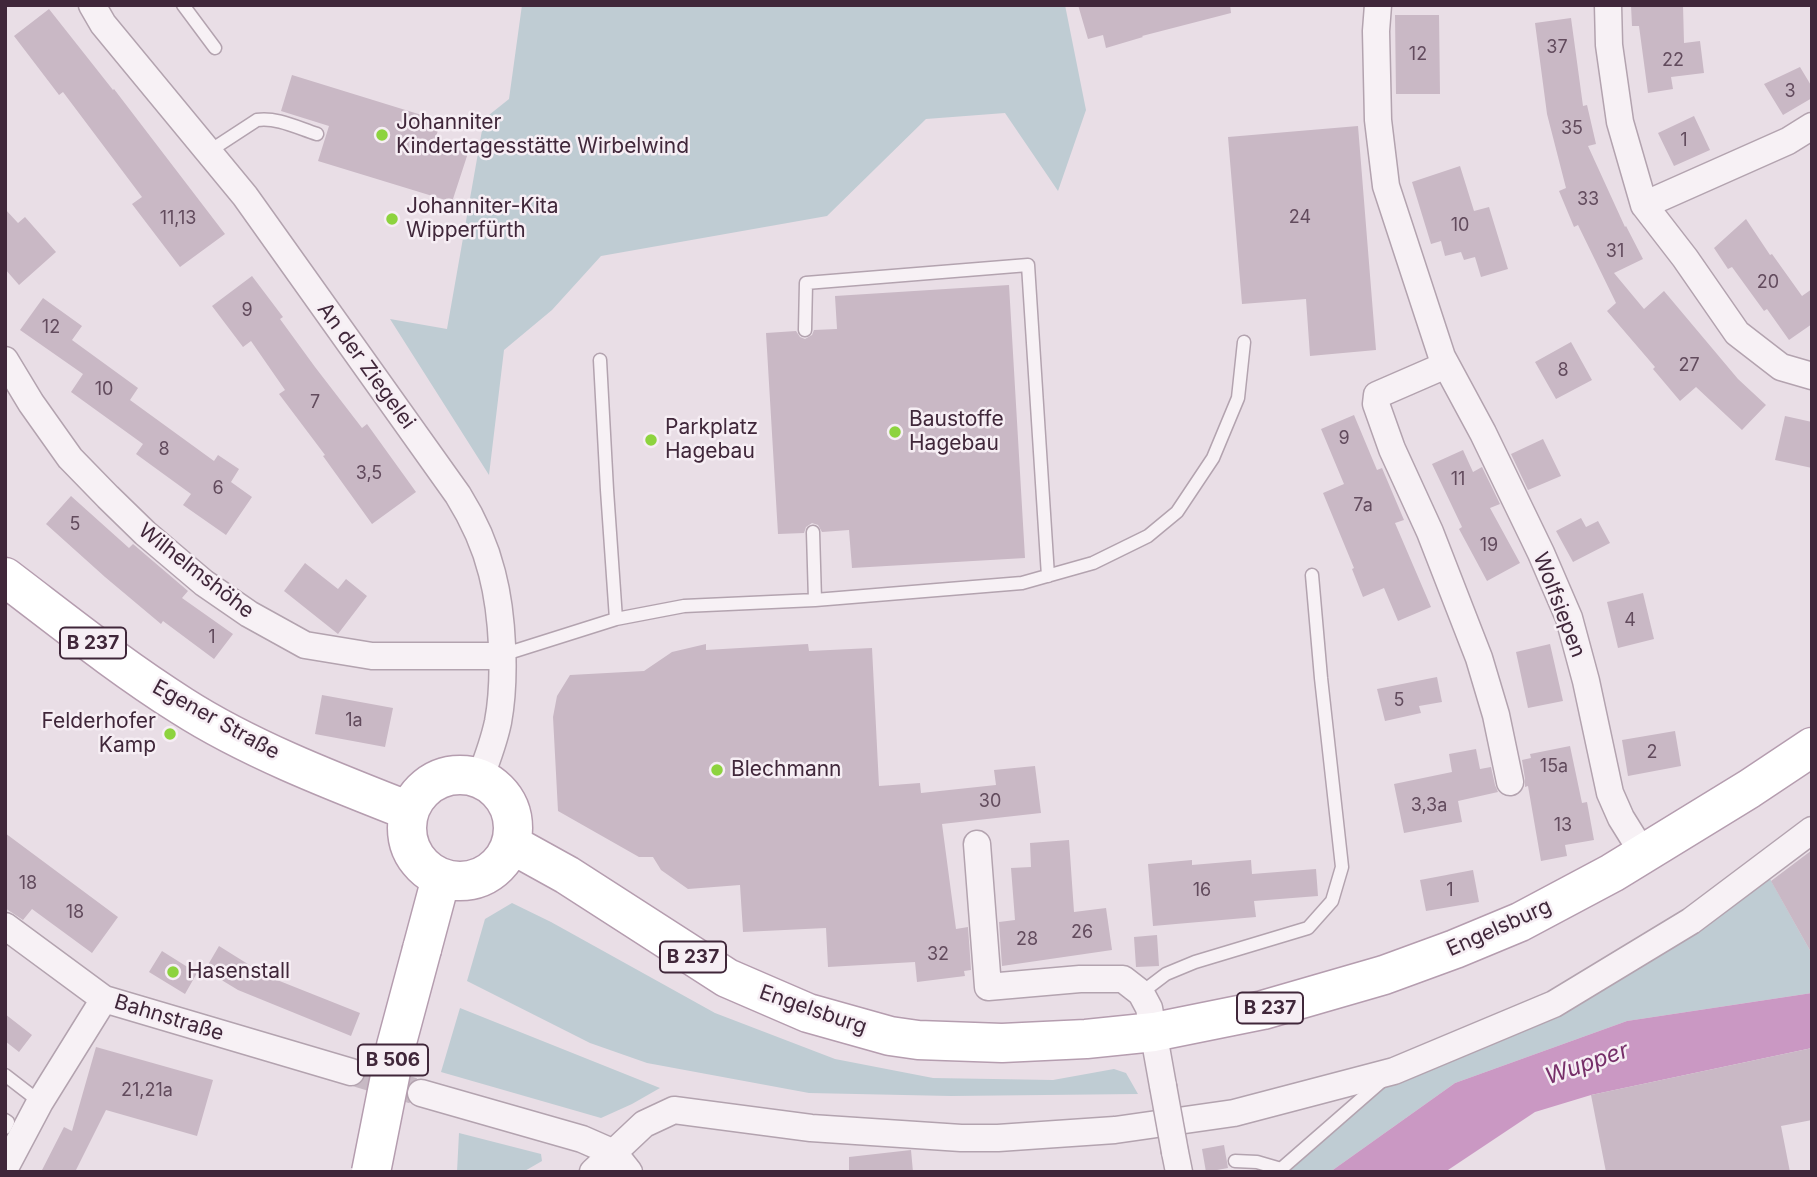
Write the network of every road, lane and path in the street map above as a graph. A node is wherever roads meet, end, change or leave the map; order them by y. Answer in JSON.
{"nodes":[{"id":1,"x":92,"y":5,"type":"edge"},
{"id":2,"x":183,"y":5,"type":"edge"},
{"id":3,"x":1378,"y":5,"type":"edge"},
{"id":4,"x":1608,"y":5,"type":"edge"},
{"id":5,"x":215,"y":48,"type":"dead end"},
{"id":6,"x":1812,"y":126,"type":"edge"},
{"id":7,"x":317,"y":134,"type":"dead end"},
{"id":8,"x":208,"y":152,"type":"junction"},
{"id":9,"x":1644,"y":205,"type":"junction"},
{"id":10,"x":805,"y":330,"type":"dead end"},
{"id":11,"x":1244,"y":342,"type":"dead end"},
{"id":12,"x":5,"y":360,"type":"edge"},
{"id":13,"x":600,"y":360,"type":"dead end"},
{"id":14,"x":1446,"y":365,"type":"junction"},
{"id":15,"x":1812,"y":376,"type":"edge"},
{"id":16,"x":813,"y":532,"type":"dead end"},
{"id":17,"x":1312,"y":575,"type":"dead end"},
{"id":18,"x":1048,"y":576,"type":"junction"},
{"id":19,"x":5,"y":577,"type":"edge"},
{"id":20,"x":815,"y":600,"type":"junction"},
{"id":21,"x":616,"y":620,"type":"junction"},
{"id":22,"x":502,"y":656,"type":"junction"},
{"id":23,"x":1812,"y":747,"type":"edge"},
{"id":24,"x":480,"y":778,"type":"junction"},
{"id":25,"x":1510,"y":782,"type":"dead end"},
{"id":26,"x":409,"y":811,"type":"junction"},
{"id":27,"x":1812,"y":830,"type":"edge"},
{"id":28,"x":511,"y":844,"type":"junction"},
{"id":29,"x":978,"y":844,"type":"dead end"},
{"id":30,"x":1644,"y":855,"type":"junction"},
{"id":31,"x":441,"y":878,"type":"junction"},
{"id":32,"x":5,"y":926,"type":"edge"},
{"id":33,"x":1141,"y":993,"type":"junction"},
{"id":34,"x":104,"y":999,"type":"junction"},
{"id":35,"x":1154,"y":1031,"type":"junction"},
{"id":36,"x":1394,"y":1071,"type":"junction"},
{"id":37,"x":351,"y":1072,"type":"tunnel mouth"},
{"id":38,"x":5,"y":1075,"type":"edge"},
{"id":39,"x":421,"y":1093,"type":"tunnel mouth"},
{"id":40,"x":40,"y":1102,"type":"junction"},
{"id":41,"x":5,"y":1120,"type":"edge"},
{"id":42,"x":5,"y":1128,"type":"edge"},
{"id":43,"x":1235,"y":1161,"type":"dead end"},
{"id":44,"x":622,"y":1162,"type":"edge"},
{"id":45,"x":1177,"y":1162,"type":"edge"},
{"id":46,"x":5,"y":1168,"type":"edge"},
{"id":47,"x":371,"y":1172,"type":"edge"},
{"id":48,"x":593,"y":1172,"type":"edge"}],
"edges":[{"from":1,"to":8,"type":"street","name":"An der Ziegelei"},
{"from":2,"to":5,"type":"lane"},
{"from":3,"to":14,"type":"street","name":"Wolfsiepen"},
{"from":4,"to":9,"type":"street"},
{"from":6,"to":9,"type":"street"},
{"from":7,"to":8,"type":"lane"},
{"from":8,"to":22,"type":"street","name":"An der Ziegelei"},
{"from":9,"to":15,"type":"street"},
{"from":10,"to":18,"type":"lane"},
{"from":11,"to":18,"type":"lane"},
{"from":12,"to":22,"type":"street","name":"Wilhelmshöhe"},
{"from":13,"to":21,"type":"lane"},
{"from":14,"to":25,"type":"street"},
{"from":14,"to":30,"type":"street","name":"Wolfsiepen"},
{"from":16,"to":20,"type":"lane"},
{"from":17,"to":33,"type":"lane"},
{"from":18,"to":20,"type":"lane"},
{"from":19,"to":26,"type":"main road","name":"Egener Straße","number":"B 237"},
{"from":20,"to":21,"type":"lane"},
{"from":21,"to":22,"type":"lane"},
{"from":22,"to":24,"type":"street","name":"An der Ziegelei"},
{"from":23,"to":30,"type":"main road","name":"Engelsburg","number":"B 237"},
{"from":24,"to":26,"type":"main road"},
{"from":24,"to":28,"type":"main road"},
{"from":26,"to":31,"type":"main road"},
{"from":27,"to":36,"type":"street"},
{"from":28,"to":31,"type":"main road"},
{"from":28,"to":35,"type":"main road","name":"Engelsburg","number":"B 237"},
{"from":29,"to":33,"type":"street"},
{"from":30,"to":35,"type":"main road","name":"Engelsburg","number":"B 237"},
{"from":31,"to":47,"type":"main road","number":"B 506","bridge":true},
{"from":32,"to":34,"type":"street","name":"Bahnstraße"},
{"from":33,"to":35,"type":"street"},
{"from":34,"to":37,"type":"street","name":"Bahnstraße"},
{"from":34,"to":40,"type":"street"},
{"from":35,"to":45,"type":"street","bridge":true},
{"from":36,"to":43,"type":"lane"},
{"from":36,"to":44,"type":"street"},
{"from":38,"to":40,"type":"lane"},
{"from":39,"to":44,"type":"street"},
{"from":40,"to":46,"type":"street"},
{"from":41,"to":42,"type":"lane"},
{"from":44,"to":48,"type":"street"}]}
